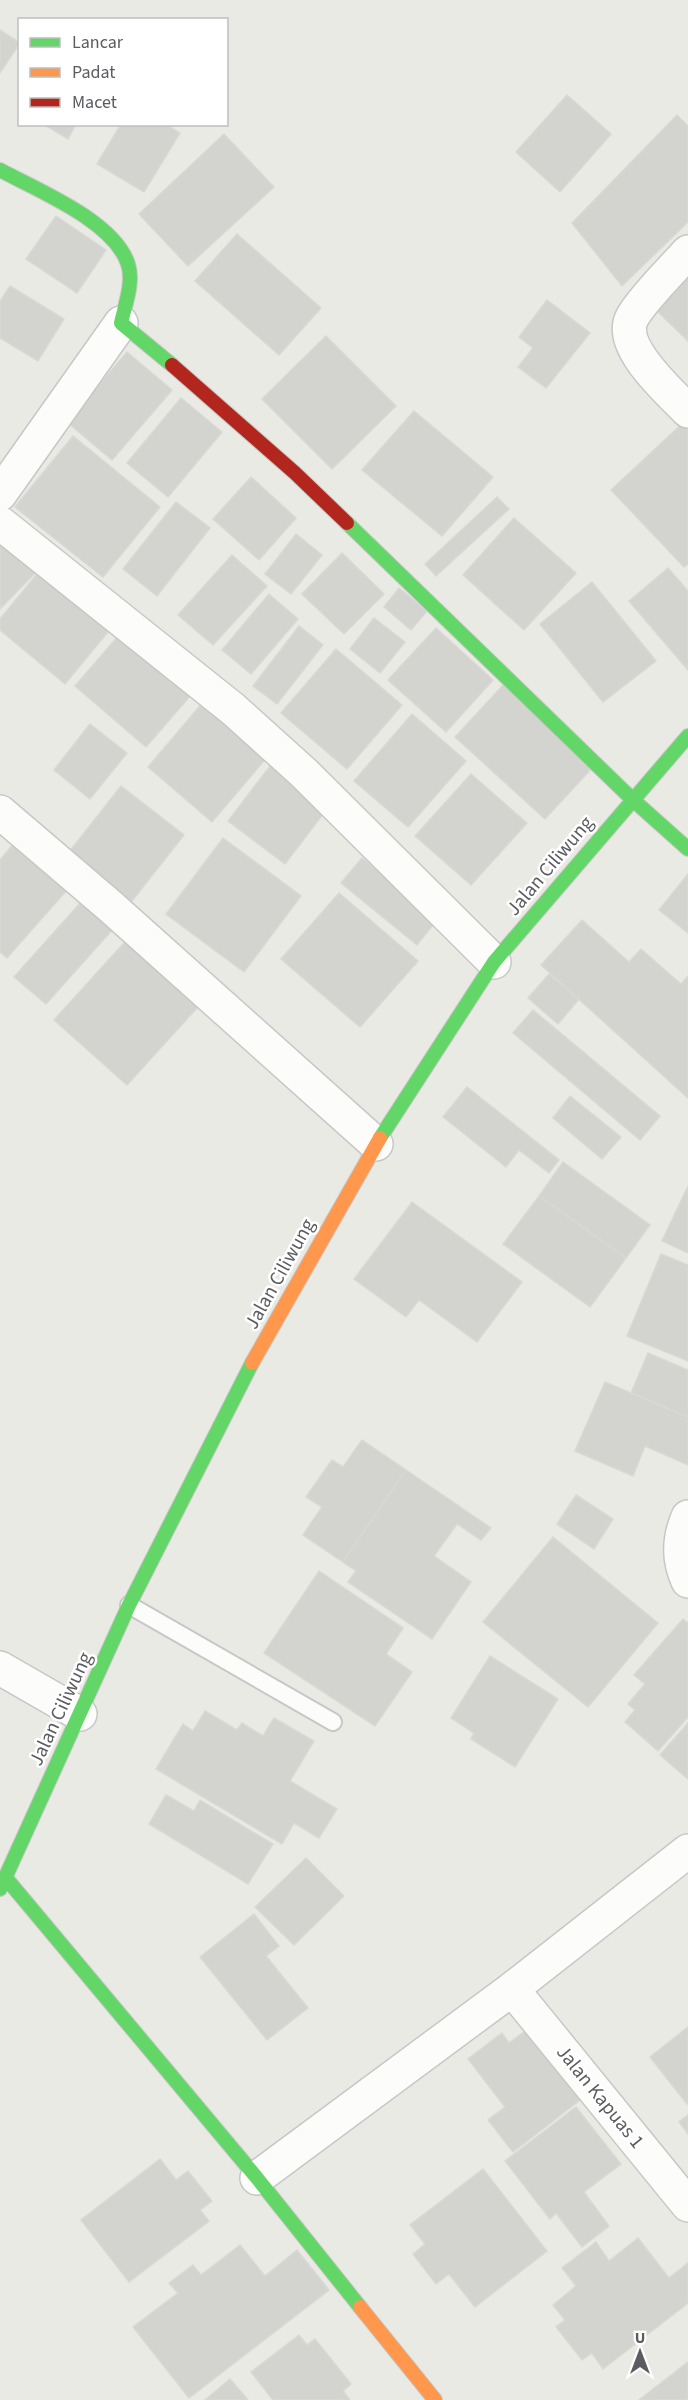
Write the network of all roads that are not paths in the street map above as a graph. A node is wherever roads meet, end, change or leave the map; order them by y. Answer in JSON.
{"nodes":[{"id":1,"x":0,"y":170,"type":"edge"},
{"id":2,"x":688,"y":252,"type":"edge"},
{"id":3,"x":121,"y":323,"type":"junction"},
{"id":4,"x":688,"y":411,"type":"edge"},
{"id":5,"x":0,"y":494,"type":"edge"},
{"id":6,"x":0,"y":523,"type":"edge"},
{"id":7,"x":688,"y":736,"type":"edge"},
{"id":8,"x":632,"y":799,"type":"junction"},
{"id":9,"x":0,"y":812,"type":"edge"},
{"id":10,"x":688,"y":849,"type":"edge"},
{"id":11,"x":494,"y":962,"type":"junction"},
{"id":12,"x":376,"y":1144,"type":"junction"},
{"id":13,"x":688,"y":1517,"type":"edge"},
{"id":14,"x":688,"y":1581,"type":"edge"},
{"id":15,"x":129,"y":1605,"type":"junction"},
{"id":16,"x":0,"y":1668,"type":"edge"},
{"id":17,"x":80,"y":1714,"type":"junction"},
{"id":18,"x":333,"y":1722,"type":"dead end"},
{"id":19,"x":688,"y":1851,"type":"edge"},
{"id":20,"x":2,"y":1883,"type":"edge"},
{"id":21,"x":512,"y":1989,"type":"junction"},
{"id":22,"x":257,"y":2178,"type":"junction"},
{"id":23,"x":688,"y":2205,"type":"edge"},
{"id":24,"x":435,"y":2400,"type":"edge"}],
"edges":[{"from":1,"to":3,"type":"street"},
{"from":2,"to":4,"type":"street"},
{"from":3,"to":5,"type":"street"},
{"from":3,"to":8,"type":"street"},
{"from":6,"to":11,"type":"street"},
{"from":7,"to":8,"type":"street","name":"Jalan Ciliwung"},
{"from":8,"to":10,"type":"street"},
{"from":8,"to":11,"type":"street","name":"Jalan Ciliwung"},
{"from":9,"to":12,"type":"street"},
{"from":11,"to":12,"type":"street","name":"Jalan Ciliwung"},
{"from":12,"to":15,"type":"street","name":"Jalan Ciliwung"},
{"from":13,"to":14,"type":"street"},
{"from":15,"to":17,"type":"street","name":"Jalan Ciliwung"},
{"from":15,"to":18,"type":"lane"},
{"from":16,"to":17,"type":"street"},
{"from":17,"to":20,"type":"street","name":"Jalan Ciliwung"},
{"from":19,"to":21,"type":"street"},
{"from":20,"to":22,"type":"street"},
{"from":21,"to":22,"type":"street"},
{"from":21,"to":23,"type":"street","name":"Jalan Kapuas 1"},
{"from":22,"to":24,"type":"street"}]}
